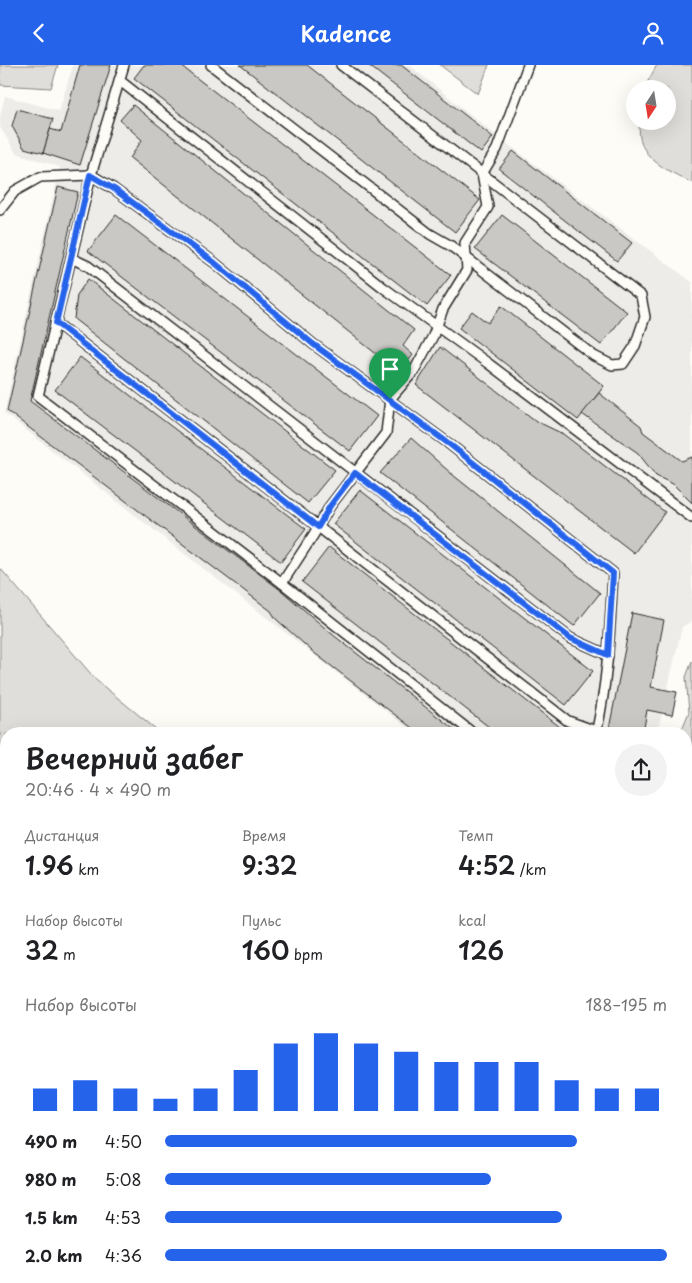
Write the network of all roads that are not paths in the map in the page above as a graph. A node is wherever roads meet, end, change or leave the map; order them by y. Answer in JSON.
{"nodes":[{"id":1,"x":124,"y":65,"type":"edge"},
{"id":2,"x":211,"y":65,"type":"edge"},
{"id":3,"x":341,"y":65,"type":"edge"},
{"id":4,"x":528,"y":65,"type":"edge"},
{"id":5,"x":119,"y":80,"type":"junction"},
{"id":6,"x":482,"y":174,"type":"junction"},
{"id":7,"x":90,"y":175,"type":"junction"},
{"id":8,"x":0,"y":210,"type":"edge"},
{"id":9,"x":466,"y":257,"type":"junction"},
{"id":10,"x":71,"y":258,"type":"junction"},
{"id":11,"x":56,"y":323,"type":"junction"},
{"id":12,"x":437,"y":326,"type":"junction"},
{"id":13,"x":390,"y":399,"type":"junction"},
{"id":14,"x":355,"y":473,"type":"junction"},
{"id":15,"x":692,"y":518,"type":"edge"},
{"id":16,"x":318,"y":527,"type":"junction"},
{"id":17,"x":282,"y":583,"type":"junction"},
{"id":18,"x":608,"y":655,"type":"junction"},
{"id":19,"x":465,"y":727,"type":"edge"},
{"id":20,"x":583,"y":727,"type":"edge"},
{"id":21,"x":597,"y":727,"type":"edge"}],
"edges":[{"from":1,"to":5,"type":"lane"},
{"from":2,"to":9,"type":"lane"},
{"from":3,"to":6,"type":"lane"},
{"from":4,"to":6,"type":"lane"},
{"from":5,"to":7,"type":"lane"},
{"from":5,"to":12,"type":"lane"},
{"from":6,"to":9,"type":"lane"},
{"from":6,"to":9,"type":"lane"},
{"from":7,"to":8,"type":"lane"},
{"from":7,"to":10,"type":"lane"},
{"from":7,"to":13,"type":"lane"},
{"from":9,"to":12,"type":"lane"},
{"from":10,"to":11,"type":"lane"},
{"from":10,"to":14,"type":"lane"},
{"from":11,"to":16,"type":"lane"},
{"from":11,"to":17,"type":"lane"},
{"from":12,"to":13,"type":"lane"},
{"from":12,"to":15,"type":"lane"},
{"from":13,"to":14,"type":"lane"},
{"from":13,"to":18,"type":"lane"},
{"from":14,"to":16,"type":"lane"},
{"from":14,"to":18,"type":"lane"},
{"from":16,"to":17,"type":"lane"},
{"from":16,"to":20,"type":"lane"},
{"from":17,"to":19,"type":"lane"},
{"from":18,"to":21,"type":"lane"}]}
